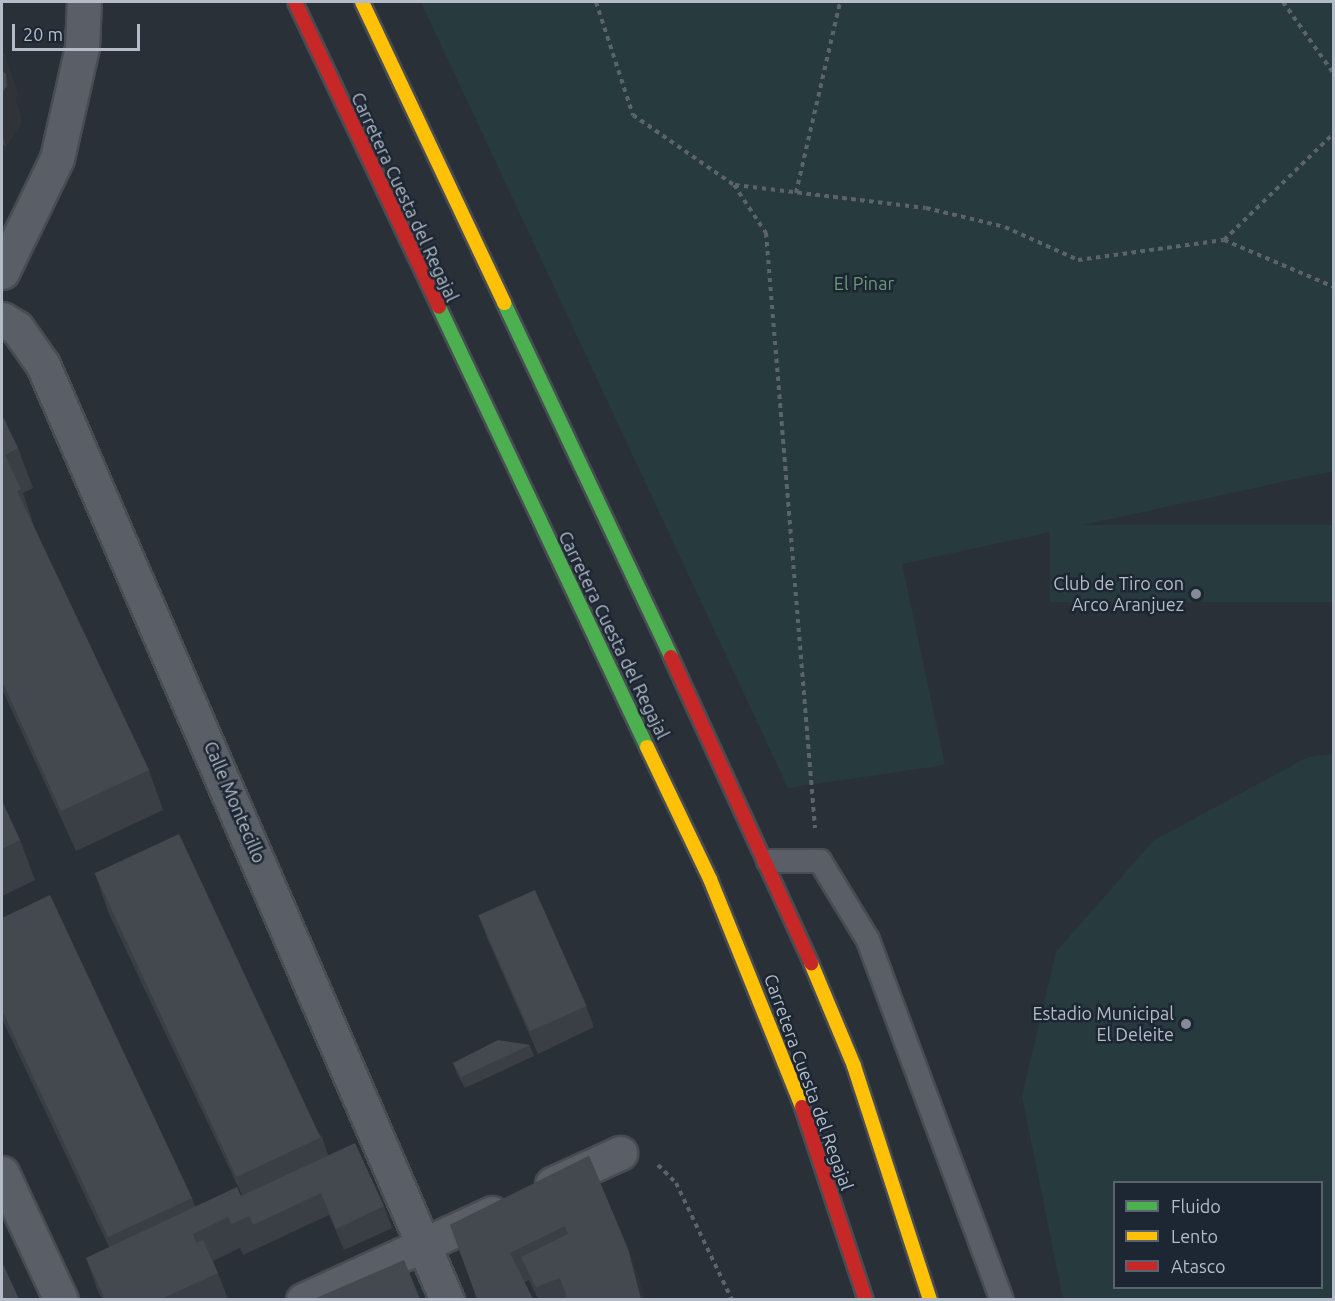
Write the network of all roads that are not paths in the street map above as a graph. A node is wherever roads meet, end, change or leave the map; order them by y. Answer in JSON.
{"nodes":[{"id":1,"x":84,"y":2,"type":"edge"},
{"id":2,"x":295,"y":2,"type":"edge"},
{"id":3,"x":362,"y":2,"type":"edge"},
{"id":4,"x":2,"y":272,"type":"edge"},
{"id":5,"x":2,"y":319,"type":"edge"},
{"id":6,"x":768,"y":861,"type":"junction"},
{"id":7,"x":621,"y":1153,"type":"road end"},
{"id":8,"x":2,"y":1173,"type":"edge"},
{"id":9,"x":428,"y":1245,"type":"junction"},
{"id":10,"x":61,"y":1299,"type":"edge"},
{"id":11,"x":303,"y":1299,"type":"edge"},
{"id":12,"x":447,"y":1299,"type":"edge"},
{"id":13,"x":866,"y":1299,"type":"edge"},
{"id":14,"x":930,"y":1299,"type":"edge"},
{"id":15,"x":1002,"y":1299,"type":"edge"}],
"edges":[{"from":1,"to":4,"type":"street"},
{"from":2,"to":13,"type":"main road","name":"Carretera Cuesta del Regajal"},
{"from":3,"to":6,"type":"main road"},
{"from":5,"to":9,"type":"street","name":"Calle Montecillo"},
{"from":6,"to":14,"type":"main road"},
{"from":6,"to":15,"type":"lane"},
{"from":7,"to":9,"type":"street"},
{"from":8,"to":10,"type":"street"},
{"from":9,"to":11,"type":"street"},
{"from":9,"to":12,"type":"street","name":"Calle Montecillo"}]}
